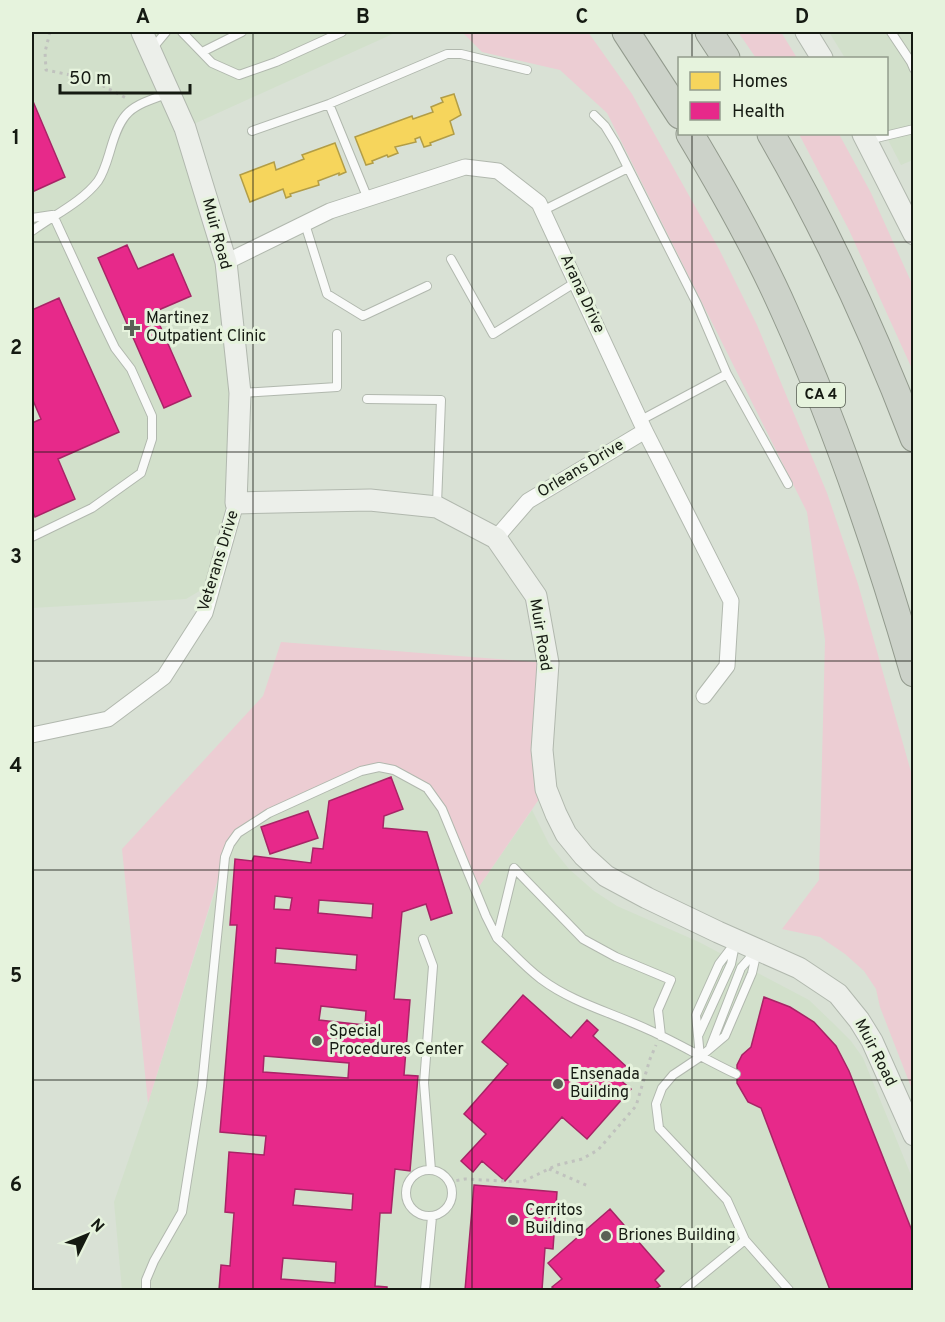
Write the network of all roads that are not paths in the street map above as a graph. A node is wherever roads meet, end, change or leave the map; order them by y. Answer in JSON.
{"nodes":[{"id":1,"x":142,"y":32,"type":"edge"},
{"id":2,"x":166,"y":32,"type":"edge"},
{"id":3,"x":182,"y":32,"type":"edge"},
{"id":4,"x":242,"y":32,"type":"edge"},
{"id":5,"x":342,"y":32,"type":"edge"},
{"id":6,"x":626,"y":32,"type":"edge"},
{"id":7,"x":709,"y":32,"type":"edge"},
{"id":8,"x":806,"y":32,"type":"edge"},
{"id":9,"x":891,"y":32,"type":"edge"},
{"id":10,"x":151,"y":51,"type":"junction"},
{"id":11,"x":202,"y":52,"type":"junction"},
{"id":12,"x":725,"y":57,"type":"edge"},
{"id":13,"x":821,"y":57,"type":"edge"},
{"id":14,"x":914,"y":69,"type":"edge"},
{"id":15,"x":528,"y":70,"type":"dead end"},
{"id":16,"x":169,"y":93,"type":"junction"},
{"id":17,"x":328,"y":104,"type":"junction"},
{"id":18,"x":678,"y":112,"type":"edge"},
{"id":19,"x":594,"y":115,"type":"dead end"},
{"id":20,"x":914,"y":129,"type":"edge"},
{"id":21,"x":252,"y":131,"type":"dead end"},
{"id":22,"x":888,"y":133,"type":"edge"},
{"id":23,"x":691,"y":135,"type":"edge"},
{"id":24,"x":772,"y":135,"type":"edge"},
{"id":25,"x":865,"y":137,"type":"edge"},
{"id":26,"x":628,"y":168,"type":"junction"},
{"id":27,"x":369,"y":199,"type":"junction"},
{"id":28,"x":542,"y":211,"type":"junction"},
{"id":29,"x":53,"y":215,"type":"junction"},
{"id":30,"x":32,"y":218,"type":"edge"},
{"id":31,"x":305,"y":224,"type":"junction"},
{"id":32,"x":32,"y":231,"type":"edge"},
{"id":33,"x":914,"y":234,"type":"edge"},
{"id":34,"x":451,"y":259,"type":"dead end"},
{"id":35,"x":226,"y":262,"type":"junction"},
{"id":36,"x":576,"y":282,"type":"junction"},
{"id":37,"x":427,"y":286,"type":"dead end"},
{"id":38,"x":337,"y":334,"type":"dead end"},
{"id":39,"x":728,"y":374,"type":"junction"},
{"id":40,"x":240,"y":393,"type":"junction"},
{"id":41,"x":367,"y":399,"type":"dead end"},
{"id":42,"x":643,"y":425,"type":"junction"},
{"id":43,"x":914,"y":438,"type":"edge"},
{"id":44,"x":788,"y":484,"type":"dead end"},
{"id":45,"x":236,"y":503,"type":"junction"},
{"id":46,"x":437,"y":507,"type":"junction"},
{"id":47,"x":32,"y":537,"type":"edge"},
{"id":48,"x":496,"y":538,"type":"junction"},
{"id":49,"x":914,"y":673,"type":"edge"},
{"id":50,"x":704,"y":696,"type":"dead end"},
{"id":51,"x":32,"y":735,"type":"edge"},
{"id":52,"x":497,"y":938,"type":"junction"},
{"id":53,"x":423,"y":939,"type":"dead end"},
{"id":54,"x":736,"y":940,"type":"junction"},
{"id":55,"x":757,"y":950,"type":"junction"},
{"id":56,"x":661,"y":1036,"type":"junction"},
{"id":57,"x":700,"y":1057,"type":"junction"},
{"id":58,"x":736,"y":1074,"type":"dead end"},
{"id":59,"x":914,"y":1135,"type":"edge"},
{"id":60,"x":431,"y":1170,"type":"junction"},
{"id":61,"x":432,"y":1217,"type":"junction"},
{"id":62,"x":745,"y":1240,"type":"junction"},
{"id":63,"x":146,"y":1290,"type":"edge"},
{"id":64,"x":425,"y":1290,"type":"edge"},
{"id":65,"x":684,"y":1290,"type":"edge"},
{"id":66,"x":789,"y":1290,"type":"edge"}],
"edges":[{"from":1,"to":10,"type":"street","name":"Muir Road"},
{"from":2,"to":10,"type":"lane"},
{"from":3,"to":11,"type":"lane"},
{"from":4,"to":11,"type":"lane"},
{"from":5,"to":11,"type":"lane"},
{"from":6,"to":18,"type":"highway"},
{"from":7,"to":12,"type":"highway"},
{"from":8,"to":13,"type":"street"},
{"from":9,"to":14,"type":"lane"},
{"from":10,"to":16,"type":"street","name":"Muir Road"},
{"from":15,"to":17,"type":"lane"},
{"from":16,"to":29,"type":"lane"},
{"from":16,"to":35,"type":"street","name":"Muir Road"},
{"from":17,"to":21,"type":"lane"},
{"from":17,"to":27,"type":"lane"},
{"from":19,"to":26,"type":"lane"},
{"from":20,"to":22,"type":"lane"},
{"from":23,"to":49,"type":"highway","number":"CA 4"},
{"from":24,"to":43,"type":"highway"},
{"from":25,"to":33,"type":"street"},
{"from":26,"to":28,"type":"lane"},
{"from":26,"to":39,"type":"lane"},
{"from":27,"to":28,"type":"street","name":"Arana Drive"},
{"from":27,"to":31,"type":"street","name":"Arana Drive"},
{"from":28,"to":36,"type":"street","name":"Arana Drive"},
{"from":29,"to":30,"type":"lane"},
{"from":29,"to":32,"type":"lane"},
{"from":29,"to":47,"type":"lane"},
{"from":31,"to":35,"type":"street","name":"Arana Drive"},
{"from":31,"to":37,"type":"lane"},
{"from":34,"to":36,"type":"lane"},
{"from":35,"to":40,"type":"street","name":"Muir Road"},
{"from":36,"to":42,"type":"street","name":"Arana Drive"},
{"from":38,"to":40,"type":"lane"},
{"from":39,"to":42,"type":"lane"},
{"from":39,"to":44,"type":"lane"},
{"from":40,"to":45,"type":"street","name":"Muir Road"},
{"from":41,"to":46,"type":"lane"},
{"from":42,"to":48,"type":"street","name":"Orleans Drive"},
{"from":42,"to":50,"type":"street","name":"Arana Drive"},
{"from":45,"to":46,"type":"street","name":"Muir Road"},
{"from":45,"to":51,"type":"street","name":"Veterans Drive"},
{"from":46,"to":48,"type":"street","name":"Muir Road"},
{"from":48,"to":54,"type":"street","name":"Muir Road"},
{"from":52,"to":56,"type":"lane"},
{"from":52,"to":56,"type":"lane"},
{"from":52,"to":63,"type":"lane"},
{"from":53,"to":60,"type":"lane"},
{"from":54,"to":55,"type":"street","name":"Muir Road"},
{"from":54,"to":57,"type":"lane"},
{"from":55,"to":57,"type":"lane"},
{"from":55,"to":59,"type":"street","name":"Muir Road"},
{"from":56,"to":57,"type":"lane"},
{"from":57,"to":58,"type":"lane"},
{"from":57,"to":62,"type":"lane"},
{"from":60,"to":61,"type":"lane"},
{"from":60,"to":61,"type":"lane"},
{"from":61,"to":64,"type":"lane"},
{"from":62,"to":65,"type":"lane"},
{"from":62,"to":66,"type":"lane"}]}
